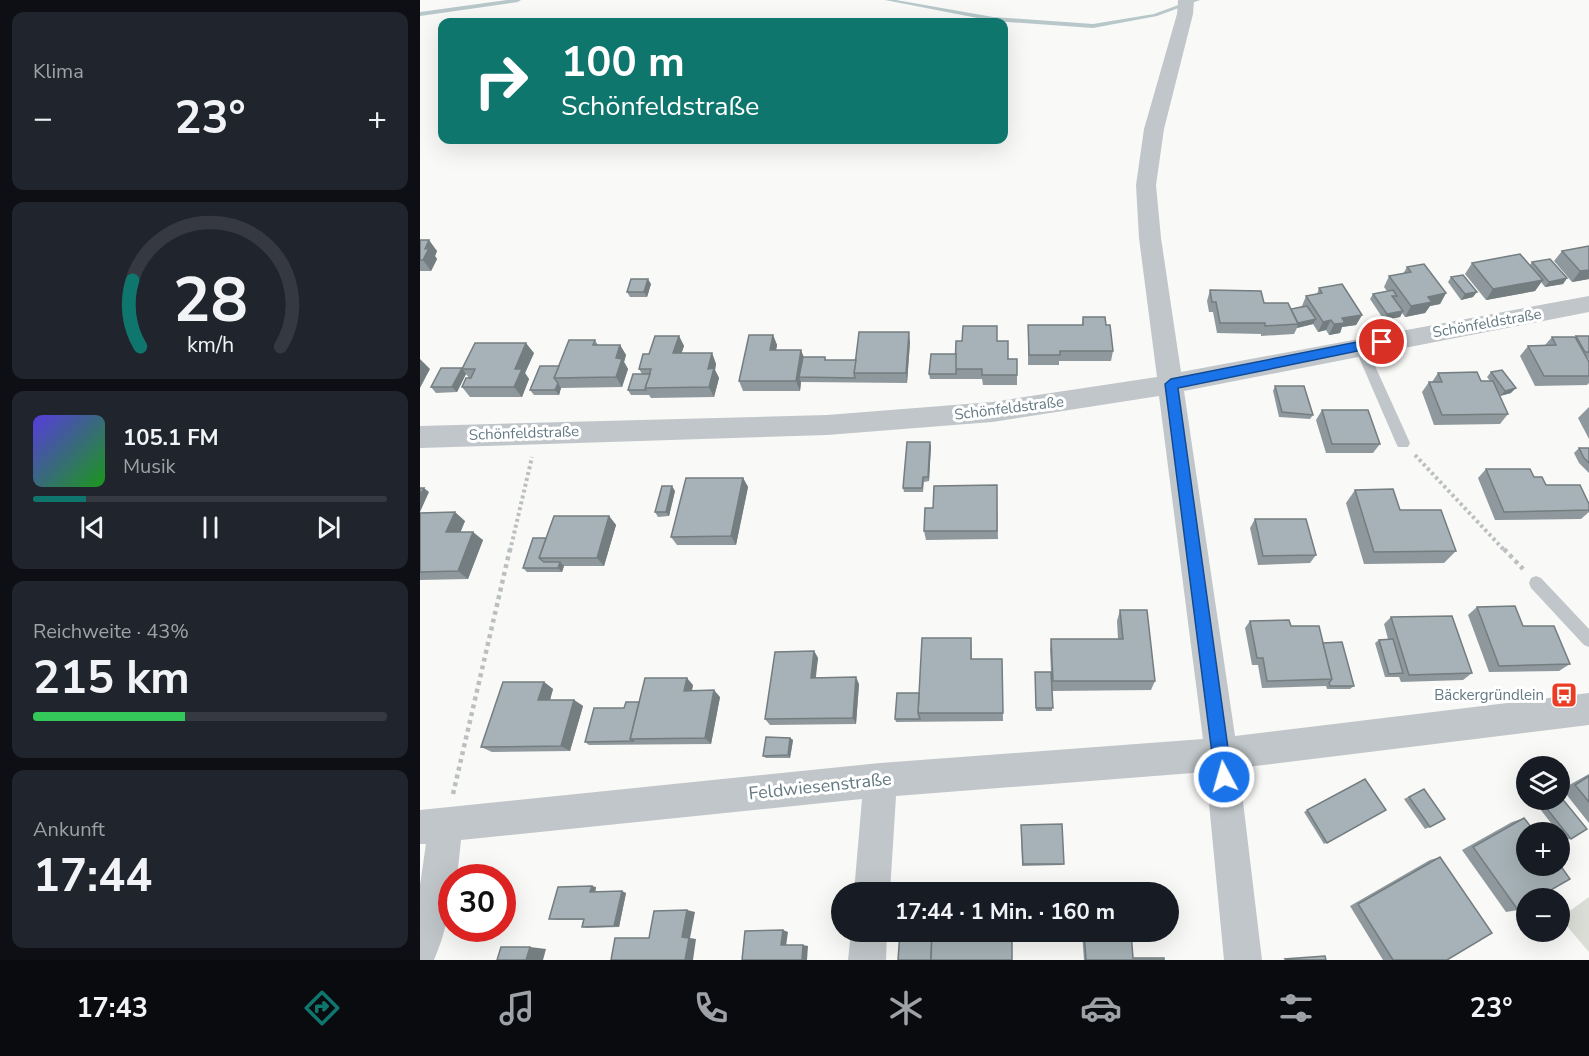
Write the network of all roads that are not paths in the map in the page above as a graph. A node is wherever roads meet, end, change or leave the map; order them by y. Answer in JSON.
{"nodes":[{"id":1,"x":1185,"y":7,"type":"edge"},
{"id":2,"x":1589,"y":304,"type":"edge"},
{"id":3,"x":1359,"y":346,"type":"junction"},
{"id":4,"x":1171,"y":384,"type":"junction"},
{"id":5,"x":420,"y":437,"type":"edge"},
{"id":6,"x":1403,"y":443,"type":"road end"},
{"id":7,"x":1536,"y":583,"type":"road end"},
{"id":8,"x":1589,"y":640,"type":"edge"},
{"id":9,"x":1589,"y":709,"type":"edge"},
{"id":10,"x":1221,"y":754,"type":"junction"},
{"id":11,"x":880,"y":780,"type":"junction"},
{"id":12,"x":433,"y":825,"type":"edge"},
{"id":13,"x":873,"y":882,"type":"edge"},
{"id":14,"x":868,"y":942,"type":"edge"},
{"id":15,"x":420,"y":950,"type":"edge"},
{"id":16,"x":867,"y":960,"type":"edge"},
{"id":17,"x":1243,"y":960,"type":"edge"}],
"edges":[{"from":1,"to":4,"type":"street"},
{"from":2,"to":3,"type":"street","name":"Schönfeldstraße"},
{"from":3,"to":4,"type":"street","name":"Schönfeldstraße"},
{"from":3,"to":6,"type":"lane"},
{"from":4,"to":5,"type":"street","name":"Schönfeldstraße"},
{"from":4,"to":10,"type":"street"},
{"from":7,"to":8,"type":"lane"},
{"from":9,"to":10,"type":"street"},
{"from":10,"to":11,"type":"street","name":"Feldwiesenstraße"},
{"from":10,"to":17,"type":"street"},
{"from":11,"to":12,"type":"street","name":"Feldwiesenstraße"},
{"from":11,"to":13,"type":"street"},
{"from":12,"to":15,"type":"street"},
{"from":14,"to":16,"type":"street"}]}
